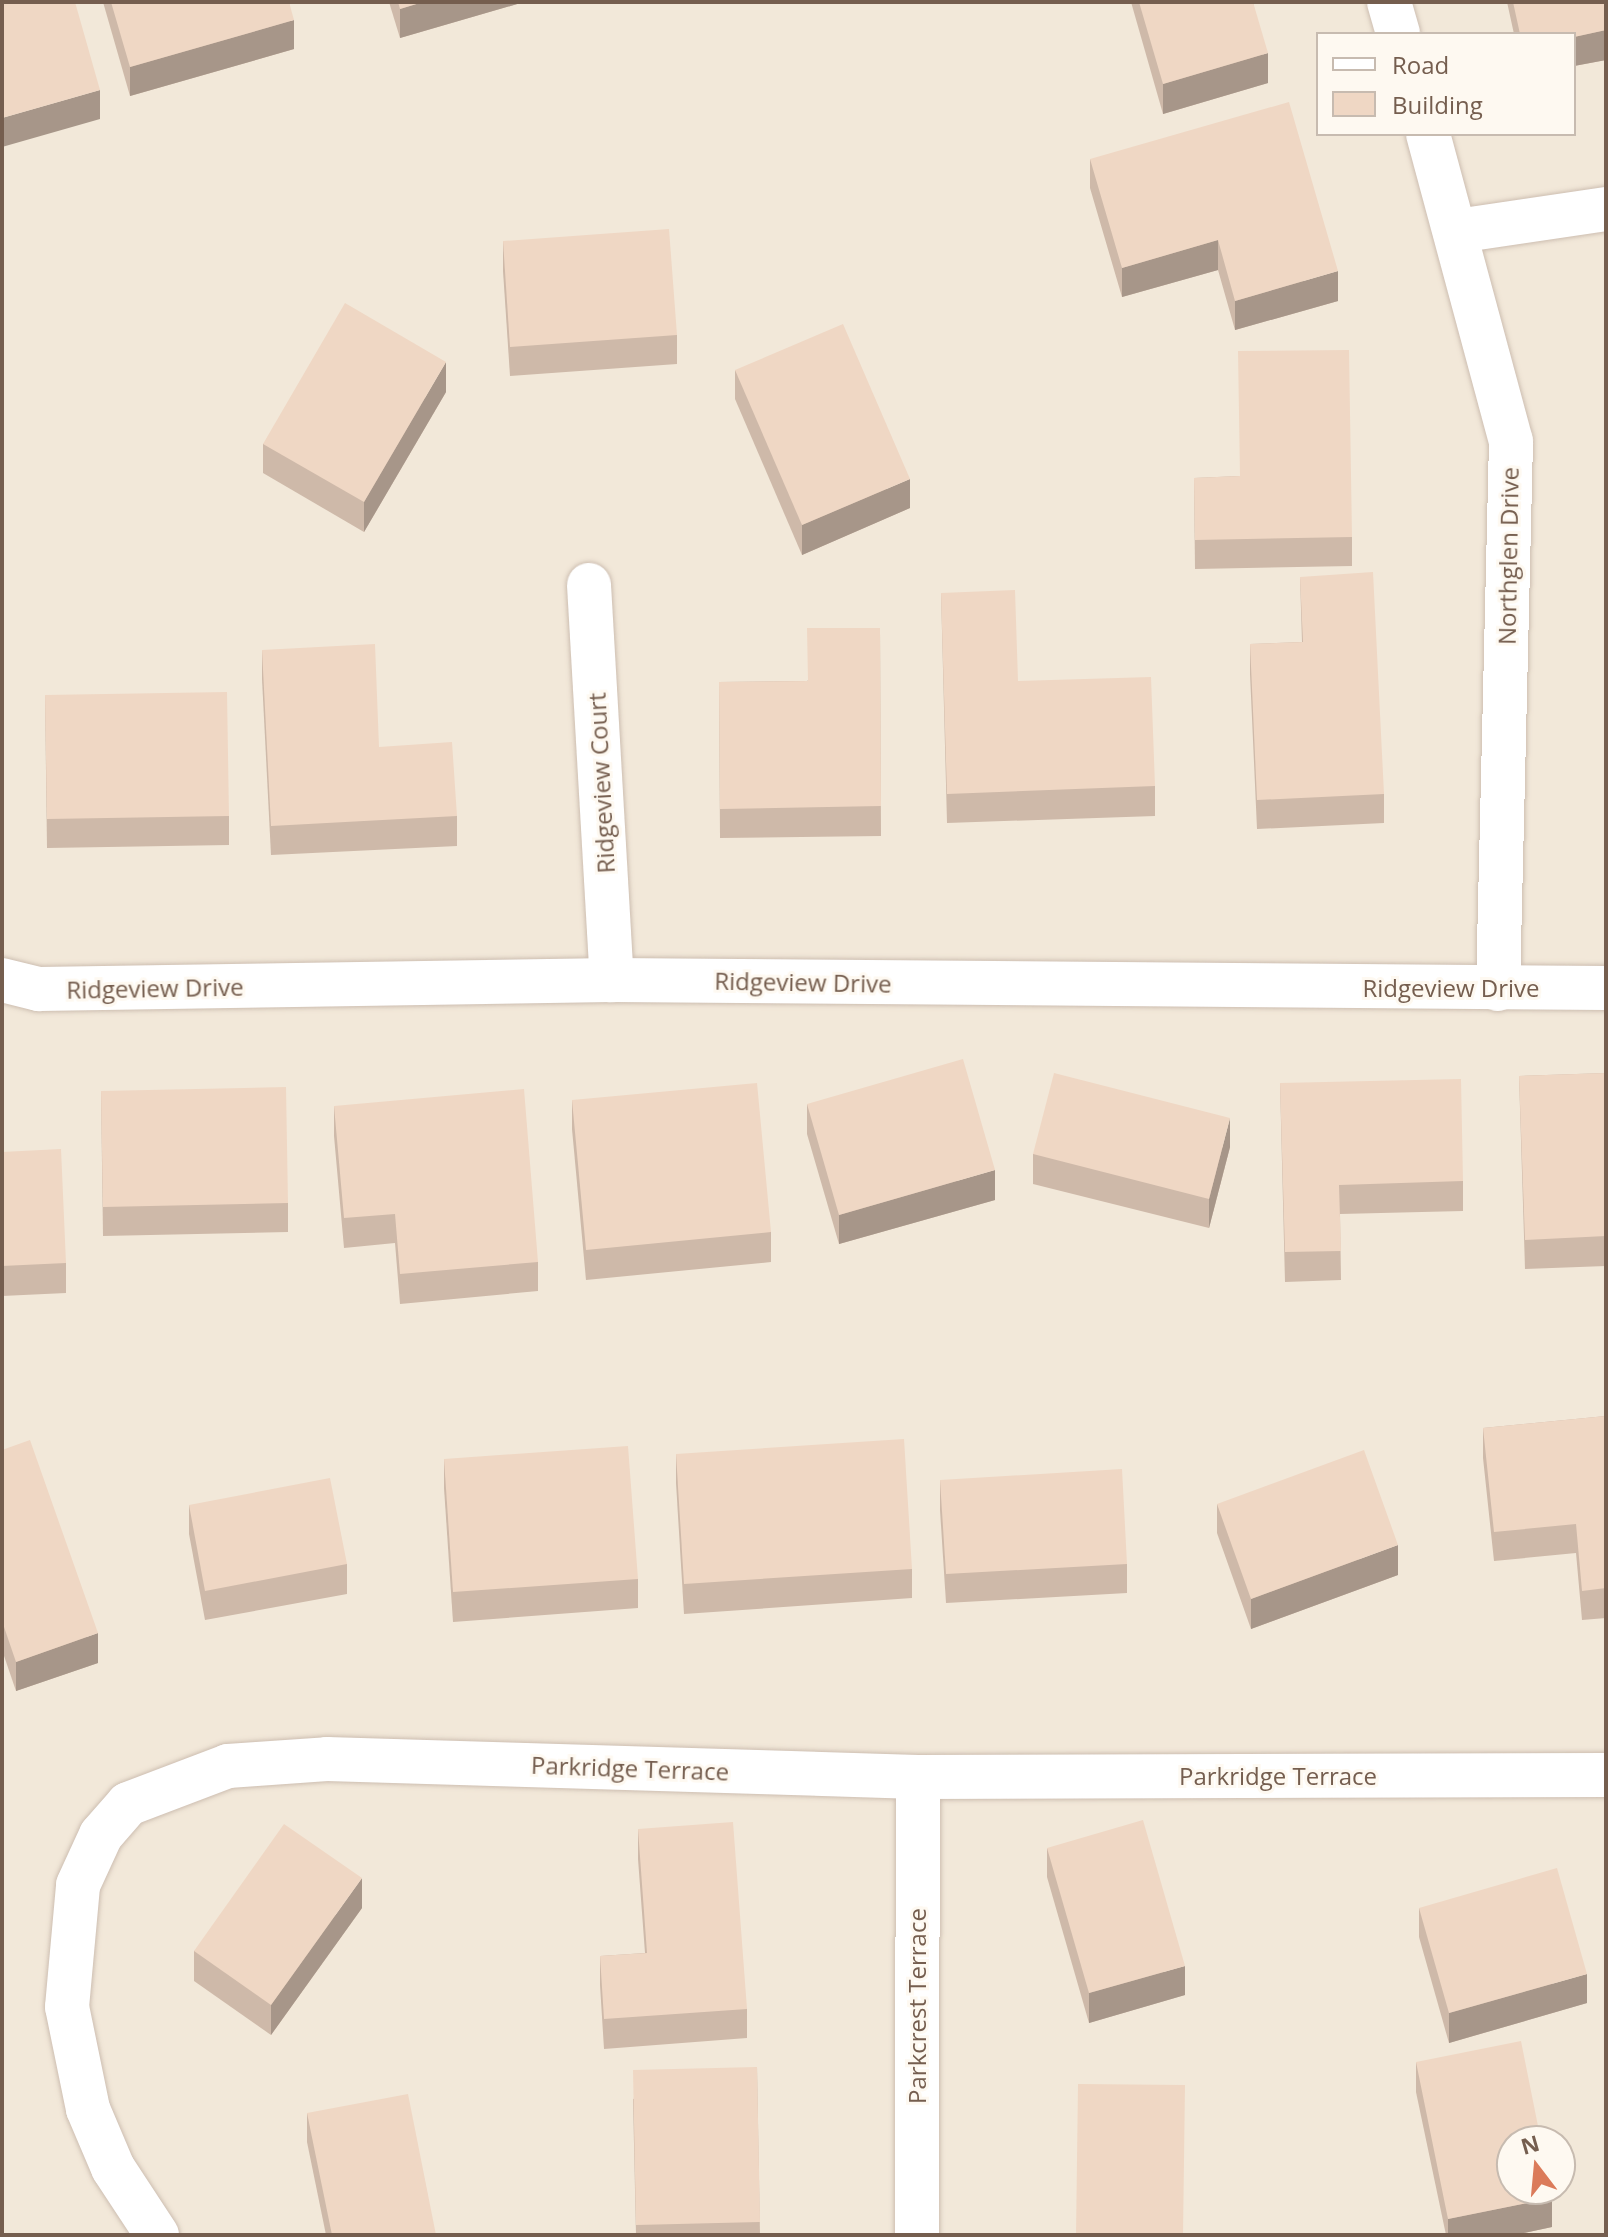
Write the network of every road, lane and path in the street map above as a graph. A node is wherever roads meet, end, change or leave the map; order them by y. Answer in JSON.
{"nodes":[{"id":1,"x":1389,"y":2,"type":"edge"},
{"id":2,"x":1397,"y":32,"type":"edge"},
{"id":3,"x":1429,"y":136,"type":"edge"},
{"id":4,"x":1606,"y":209,"type":"edge"},
{"id":5,"x":1457,"y":231,"type":"junction"},
{"id":6,"x":589,"y":585,"type":"dead end"},
{"id":7,"x":2,"y":980,"type":"edge"},
{"id":8,"x":612,"y":980,"type":"junction"},
{"id":9,"x":1606,"y":988,"type":"edge"},
{"id":10,"x":1498,"y":989,"type":"junction"},
{"id":11,"x":1606,"y":1775,"type":"edge"},
{"id":12,"x":918,"y":1777,"type":"junction"},
{"id":13,"x":157,"y":2235,"type":"edge"},
{"id":14,"x":917,"y":2235,"type":"edge"}],
"edges":[{"from":1,"to":2,"type":"street"},
{"from":3,"to":5,"type":"street","name":"Northglen Drive"},
{"from":4,"to":5,"type":"street"},
{"from":5,"to":10,"type":"street","name":"Northglen Drive"},
{"from":6,"to":8,"type":"street","name":"Ridgeview Court"},
{"from":7,"to":8,"type":"street","name":"Ridgeview Drive"},
{"from":8,"to":10,"type":"street","name":"Ridgeview Drive"},
{"from":9,"to":10,"type":"street","name":"Ridgeview Drive"},
{"from":11,"to":12,"type":"street","name":"Parkridge Terrace"},
{"from":12,"to":13,"type":"street","name":"Parkridge Terrace"},
{"from":12,"to":14,"type":"street","name":"Parkcrest Terrace"}]}
